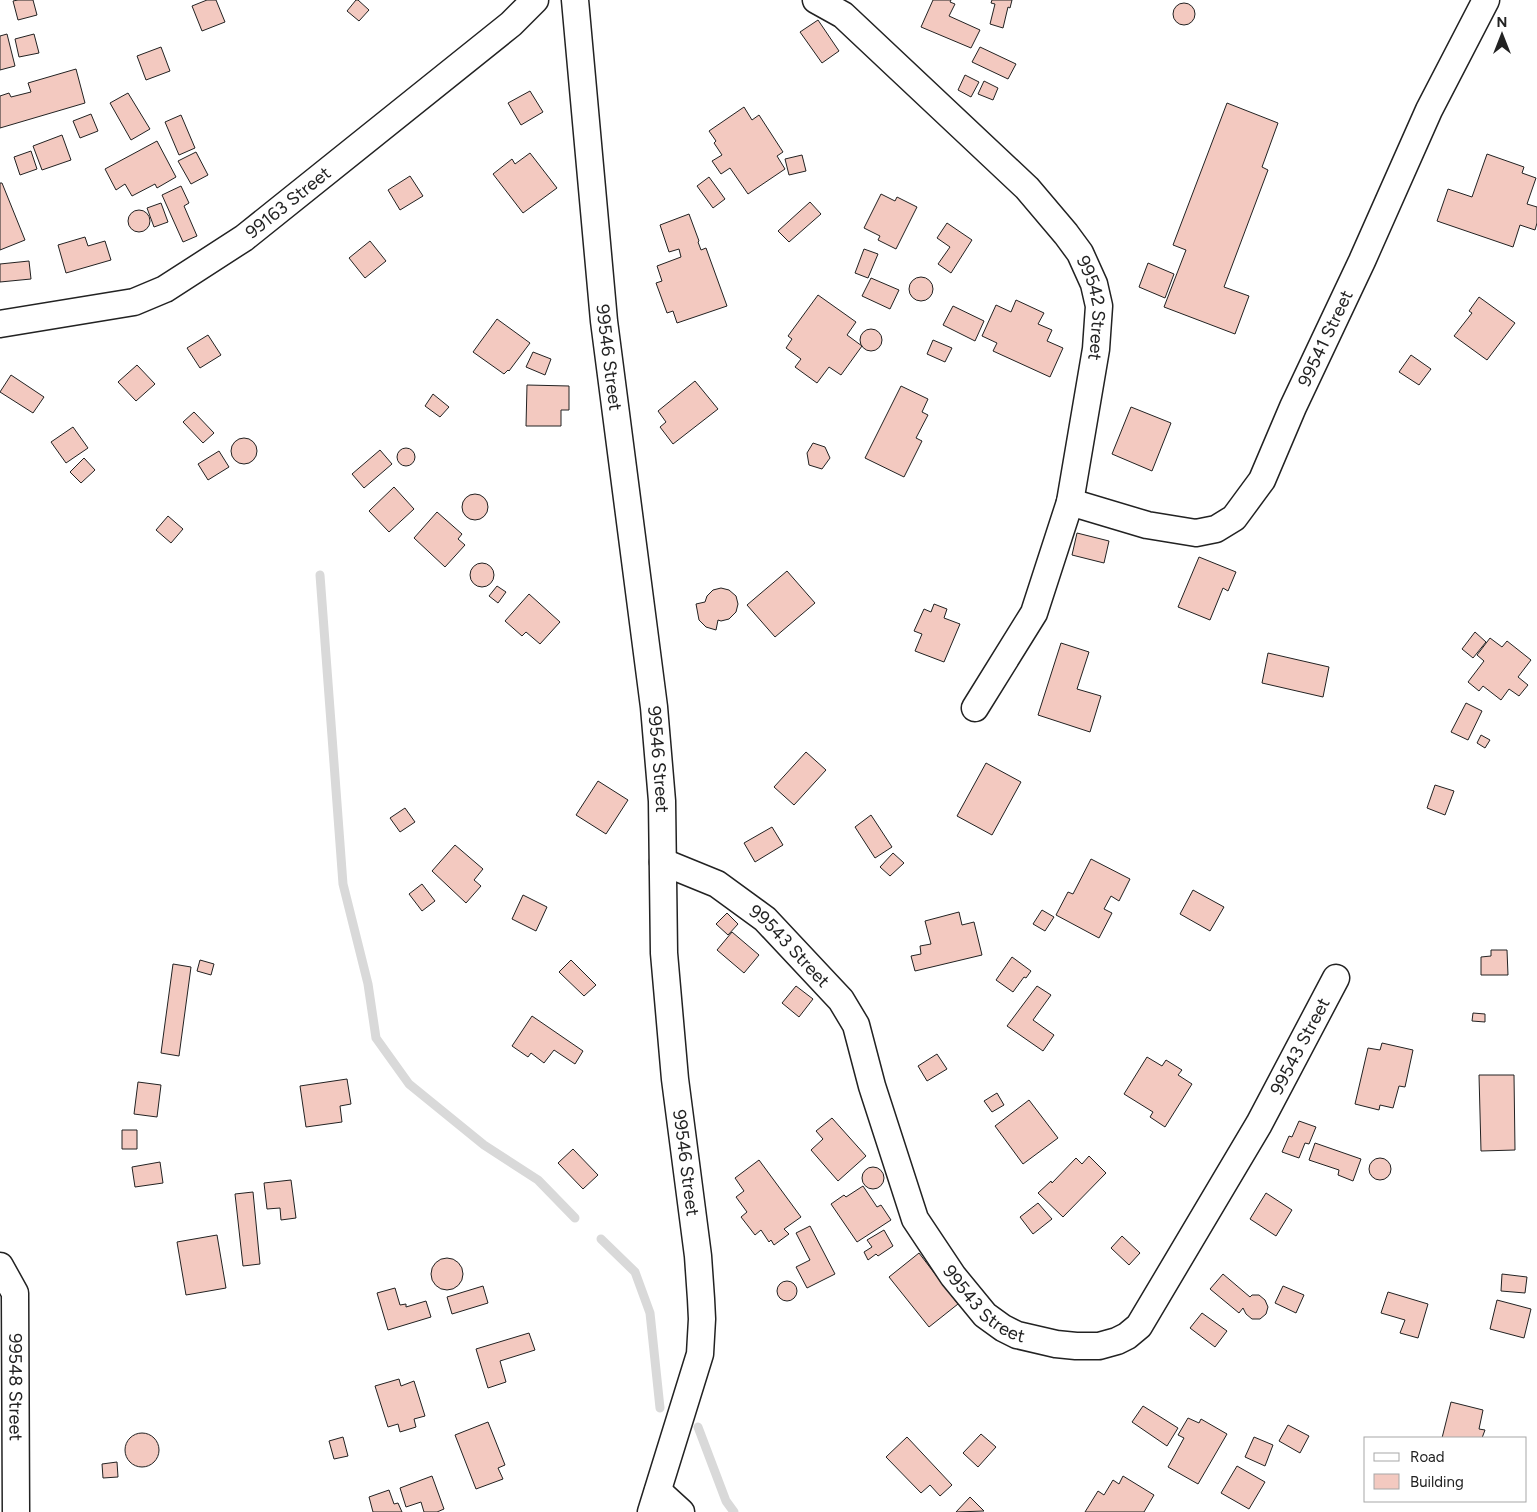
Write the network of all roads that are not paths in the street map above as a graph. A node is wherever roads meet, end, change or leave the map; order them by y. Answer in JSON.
{"nodes":[{"id":1,"x":535,"y":0,"type":"edge"},
{"id":2,"x":575,"y":0,"type":"edge"},
{"id":3,"x":816,"y":0,"type":"edge"},
{"id":4,"x":1486,"y":0,"type":"edge"},
{"id":5,"x":0,"y":324,"type":"edge"},
{"id":6,"x":1070,"y":502,"type":"junction"},
{"id":7,"x":976,"y":708,"type":"dead end"},
{"id":8,"x":663,"y":862,"type":"junction"},
{"id":9,"x":1336,"y":978,"type":"dead end"},
{"id":10,"x":0,"y":1266,"type":"edge"},
{"id":11,"x":655,"y":1502,"type":"edge"},
{"id":12,"x":16,"y":1512,"type":"edge"},
{"id":13,"x":681,"y":1512,"type":"edge"}],
"edges":[{"from":1,"to":5,"type":"street","name":"99163 Street"},
{"from":2,"to":8,"type":"street","name":"99546 Street"},
{"from":3,"to":6,"type":"street","name":"99542 Street"},
{"from":4,"to":6,"type":"street","name":"99541 Street"},
{"from":6,"to":7,"type":"street","name":"99542 Street"},
{"from":8,"to":9,"type":"street","name":"99543 Street"},
{"from":8,"to":11,"type":"street","name":"99546 Street"},
{"from":10,"to":12,"type":"street","name":"99548 Street"},
{"from":11,"to":13,"type":"street"}]}
